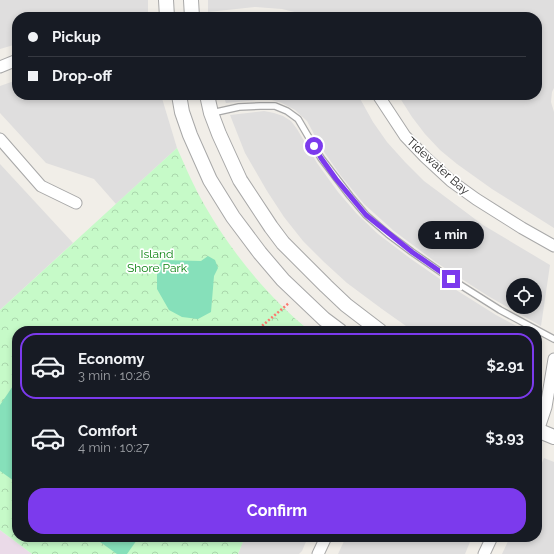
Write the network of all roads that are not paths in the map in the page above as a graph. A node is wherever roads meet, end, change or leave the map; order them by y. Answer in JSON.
{"nodes":[{"id":1,"x":166,"y":0,"type":"edge"},
{"id":2,"x":191,"y":0,"type":"edge"},
{"id":3,"x":167,"y":12,"type":"edge"},
{"id":4,"x":192,"y":12,"type":"edge"},
{"id":5,"x":12,"y":62,"type":"edge"},
{"id":6,"x":0,"y":67,"type":"edge"},
{"id":7,"x":180,"y":100,"type":"edge"},
{"id":8,"x":208,"y":100,"type":"edge"},
{"id":9,"x":381,"y":100,"type":"edge"},
{"id":10,"x":211,"y":113,"type":"junction"},
{"id":11,"x":0,"y":139,"type":"edge"},
{"id":12,"x":76,"y":203,"type":"dead end"},
{"id":13,"x":554,"y":246,"type":"edge"},
{"id":14,"x":333,"y":326,"type":"edge"},
{"id":15,"x":373,"y":326,"type":"edge"},
{"id":16,"x":529,"y":326,"type":"edge"},
{"id":17,"x":542,"y":333,"type":"edge"},
{"id":18,"x":554,"y":340,"type":"edge"},
{"id":19,"x":554,"y":359,"type":"edge"},
{"id":20,"x":542,"y":418,"type":"edge"},
{"id":21,"x":542,"y":433,"type":"edge"},
{"id":22,"x":554,"y":437,"type":"edge"},
{"id":23,"x":324,"y":542,"type":"edge"},
{"id":24,"x":490,"y":542,"type":"edge"},
{"id":25,"x":318,"y":554,"type":"edge"},
{"id":26,"x":484,"y":554,"type":"edge"}],
"edges":[{"from":1,"to":3,"type":"street"},
{"from":2,"to":4,"type":"street"},
{"from":5,"to":6,"type":"street"},
{"from":7,"to":14,"type":"street"},
{"from":8,"to":10,"type":"street"},
{"from":9,"to":13,"type":"street","name":"Tidewater Bay"},
{"from":10,"to":15,"type":"street"},
{"from":10,"to":16,"type":"lane"},
{"from":11,"to":12,"type":"street"},
{"from":17,"to":18,"type":"lane"},
{"from":19,"to":20,"type":"street"},
{"from":21,"to":22,"type":"street"},
{"from":23,"to":25,"type":"street"},
{"from":24,"to":26,"type":"street"}]}
